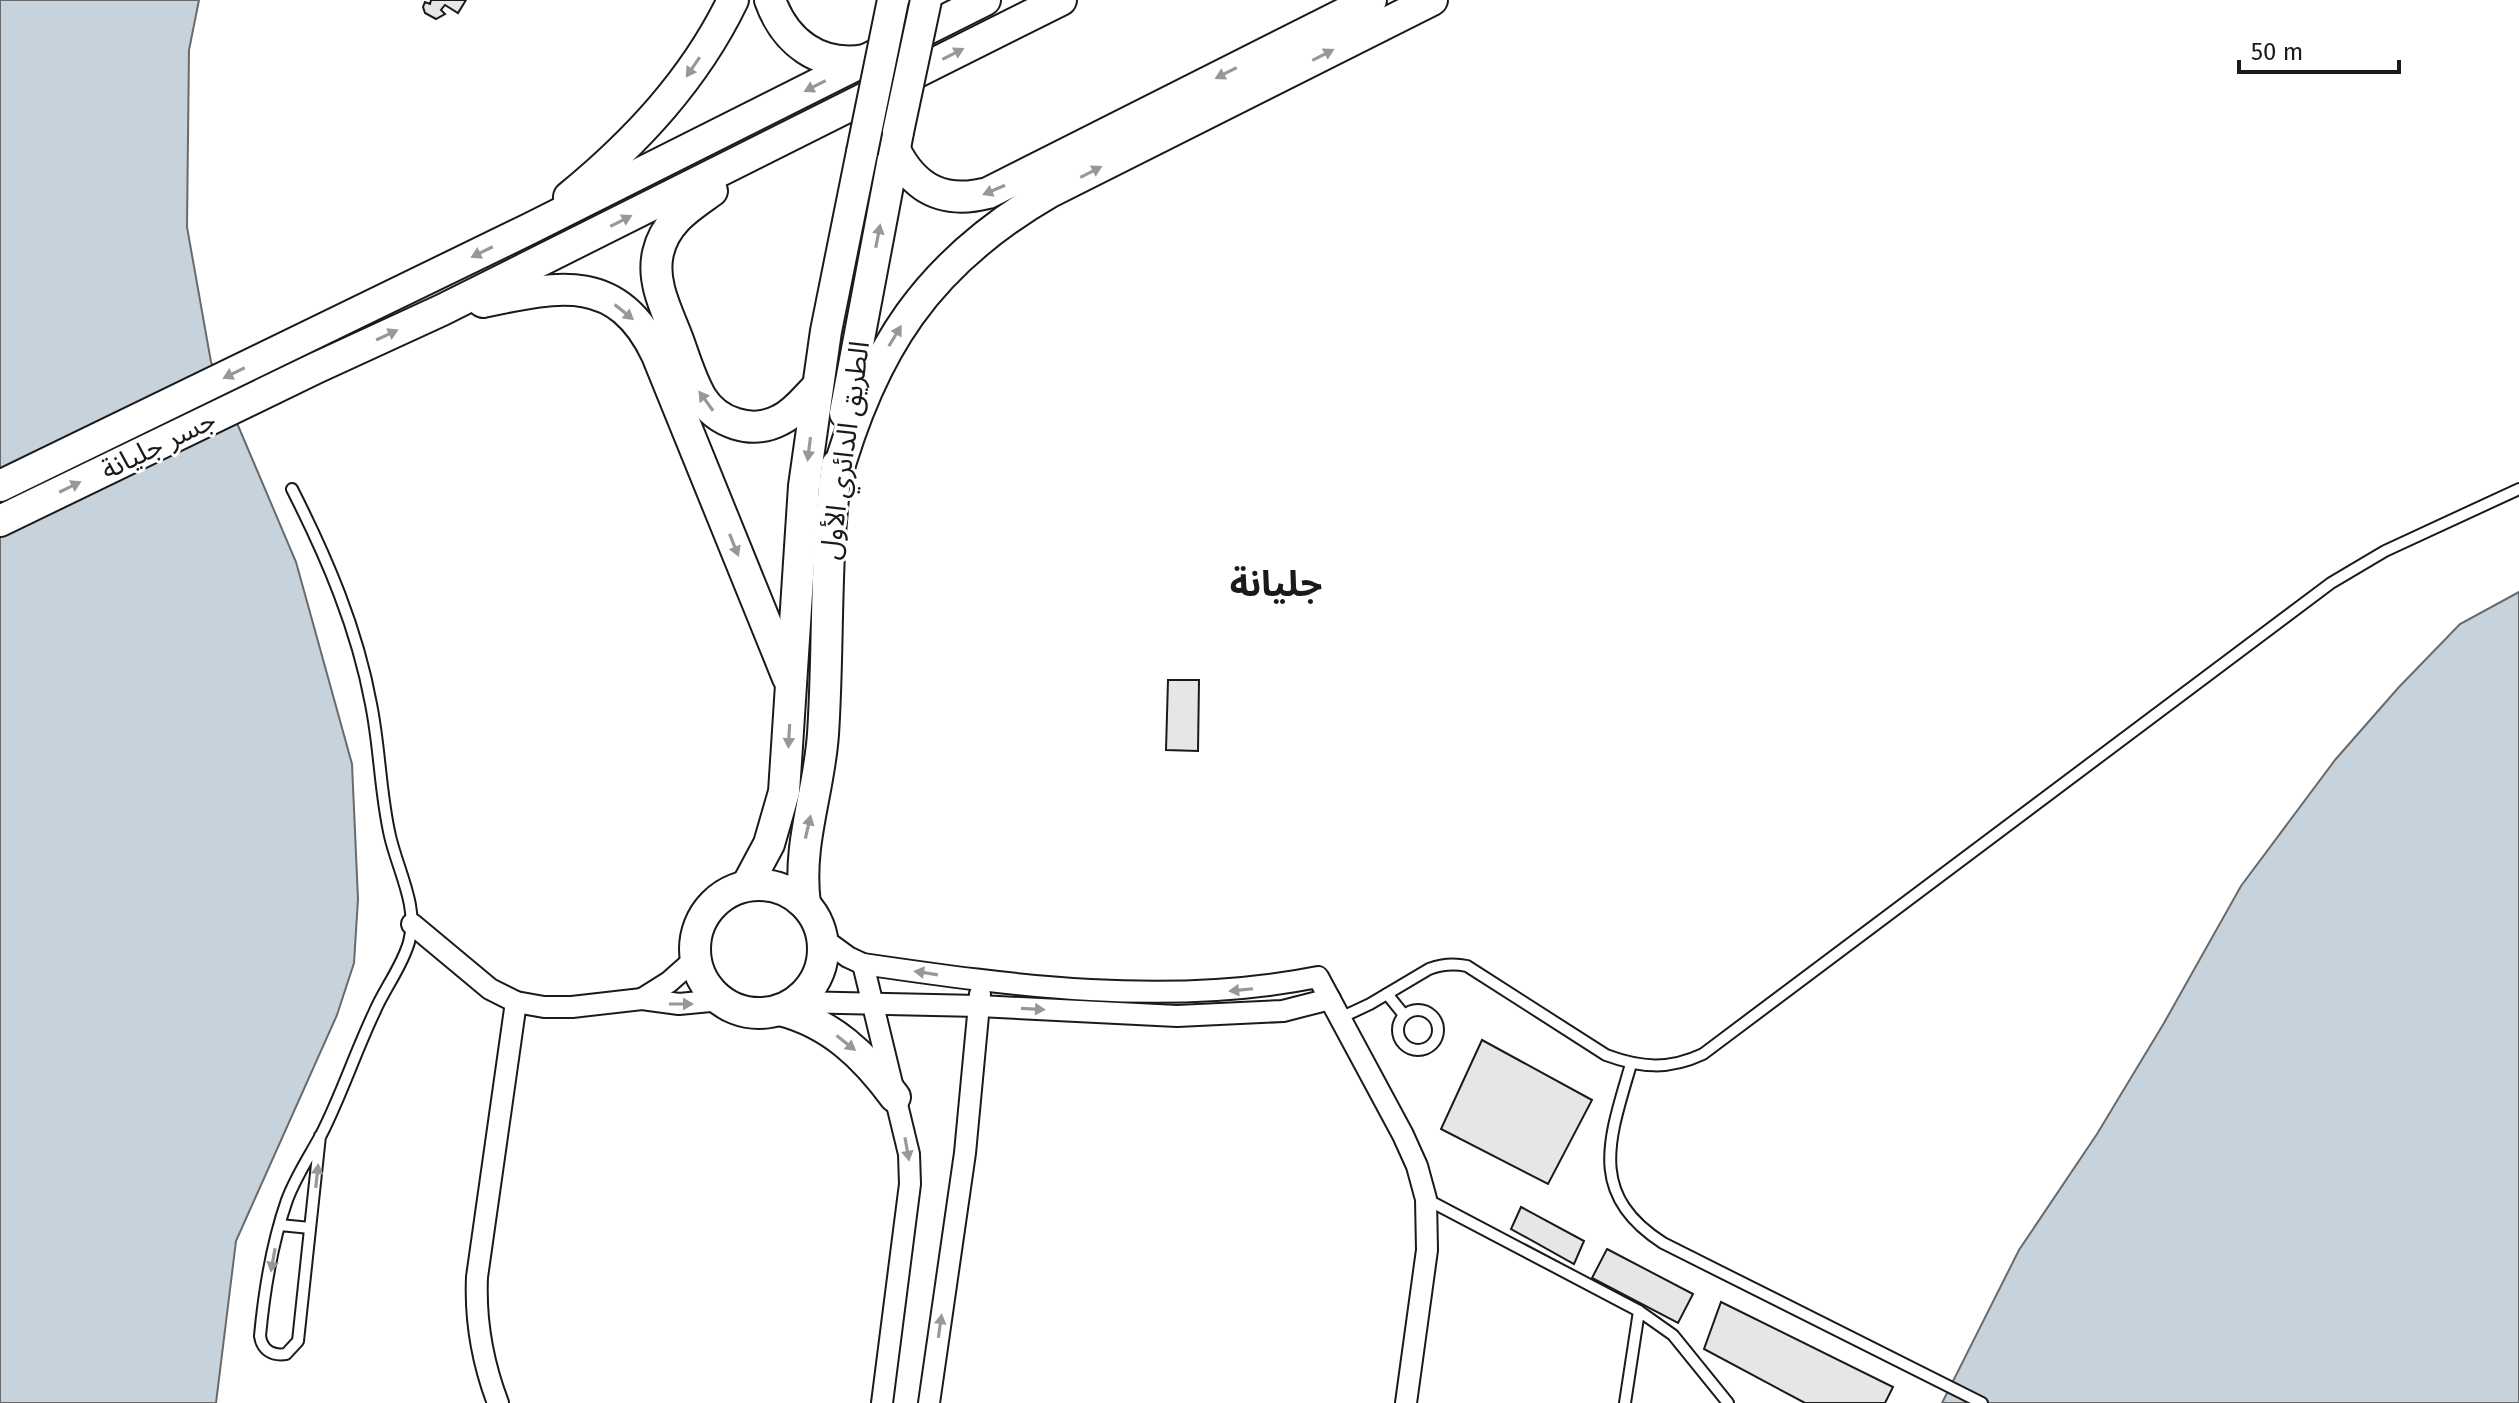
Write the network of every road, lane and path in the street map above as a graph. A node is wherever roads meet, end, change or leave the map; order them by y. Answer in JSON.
{"nodes":[{"id":1,"x":733,"y":0,"type":"edge"},
{"id":2,"x":770,"y":0,"type":"edge"},
{"id":3,"x":893,"y":0,"type":"edge"},
{"id":4,"x":926,"y":0,"type":"edge"},
{"id":5,"x":985,"y":0,"type":"edge"},
{"id":6,"x":1061,"y":0,"type":"edge"},
{"id":7,"x":1371,"y":0,"type":"edge"},
{"id":8,"x":1432,"y":0,"type":"edge"},
{"id":9,"x":871,"y":59,"type":"junction"},
{"id":10,"x":897,"y":141,"type":"junction"},
{"id":11,"x":753,"y":154,"type":"junction"},
{"id":12,"x":529,"y":229,"type":"junction"},
{"id":13,"x":442,"y":310,"type":"junction"},
{"id":14,"x":816,"y":388,"type":"junction"},
{"id":15,"x":834,"y":485,"type":"junction"},
{"id":16,"x":0,"y":486,"type":"edge"},
{"id":17,"x":292,"y":489,"type":"dead end"},
{"id":18,"x":2519,"y":489,"type":"edge"},
{"id":19,"x":0,"y":521,"type":"edge"},
{"id":20,"x":792,"y":686,"type":"junction"},
{"id":21,"x":747,"y":885,"type":"junction"},
{"id":22,"x":805,"y":904,"type":"junction"},
{"id":23,"x":412,"y":924,"type":"junction"},
{"id":24,"x":822,"y":938,"type":"junction"},
{"id":25,"x":695,"y":959,"type":"junction"},
{"id":26,"x":863,"y":964,"type":"junction"},
{"id":27,"x":981,"y":981,"type":"junction"},
{"id":28,"x":1387,"y":994,"type":"junction"},
{"id":29,"x":642,"y":999,"type":"junction"},
{"id":30,"x":1330,"y":999,"type":"junction"},
{"id":31,"x":721,"y":1000,"type":"junction"},
{"id":32,"x":516,"y":1002,"type":"junction"},
{"id":33,"x":871,"y":1002,"type":"junction"},
{"id":34,"x":788,"y":1006,"type":"junction"},
{"id":35,"x":979,"y":1006,"type":"junction"},
{"id":36,"x":1404,"y":1015,"type":"junction"},
{"id":37,"x":1340,"y":1018,"type":"junction"},
{"id":38,"x":1631,"y":1064,"type":"junction"},
{"id":39,"x":895,"y":1097,"type":"junction"},
{"id":40,"x":320,"y":1136,"type":"junction"},
{"id":41,"x":1426,"y":1199,"type":"junction"},
{"id":42,"x":280,"y":1225,"type":"junction"},
{"id":43,"x":310,"y":1228,"type":"junction"},
{"id":44,"x":1639,"y":1311,"type":"junction"},
{"id":45,"x":498,"y":1403,"type":"edge"},
{"id":46,"x":882,"y":1403,"type":"edge"},
{"id":47,"x":929,"y":1403,"type":"edge"},
{"id":48,"x":1406,"y":1403,"type":"edge"},
{"id":49,"x":1625,"y":1403,"type":"edge"},
{"id":50,"x":1728,"y":1403,"type":"edge"},
{"id":51,"x":1982,"y":1403,"type":"edge"}],
"edges":[{"from":1,"to":12,"type":"main road","one_way":true},
{"from":2,"to":9,"type":"main road"},
{"from":3,"to":14,"type":"main road","bridge":true},
{"from":4,"to":10,"type":"main road","name":"الطريق الدائري الأول","bridge":true},
{"from":5,"to":9,"type":"main road"},
{"from":11,"to":6,"type":"main road","one_way":true},
{"from":7,"to":10,"type":"main road","one_way":true},
{"from":15,"to":8,"type":"main road","one_way":true},
{"from":9,"to":12,"type":"main road","one_way":true},
{"from":15,"to":10,"type":"main road","name":"الطريق الدائري الأول","one_way":true},
{"from":13,"to":11,"type":"main road","one_way":true},
{"from":14,"to":11,"type":"main road","one_way":true},
{"from":12,"to":16,"type":"main road","name":"جسر جليانة","one_way":true},
{"from":19,"to":13,"type":"main road","name":"جسر جليانة","one_way":true},
{"from":13,"to":20,"type":"main road","one_way":true},
{"from":14,"to":20,"type":"main road","one_way":true},
{"from":22,"to":15,"type":"main road","name":"الطريق الدائري الأول","one_way":true},
{"from":17,"to":23,"type":"lane"},
{"from":18,"to":38,"type":"lane"},
{"from":20,"to":21,"type":"main road","one_way":true},
{"from":21,"to":22,"type":"main road"},
{"from":21,"to":25,"type":"main road"},
{"from":22,"to":24,"type":"main road"},
{"from":23,"to":32,"type":"street"},
{"from":23,"to":40,"type":"lane"},
{"from":24,"to":26,"type":"street"},
{"from":24,"to":34,"type":"main road"},
{"from":25,"to":29,"type":"street"},
{"from":25,"to":31,"type":"main road"},
{"from":27,"to":26,"type":"street","one_way":true},
{"from":26,"to":33,"type":"street"},
{"from":30,"to":27,"type":"street","one_way":true},
{"from":27,"to":35,"type":"street"},
{"from":28,"to":36,"type":"lane"},
{"from":28,"to":37,"type":"lane"},
{"from":28,"to":38,"type":"lane"},
{"from":29,"to":31,"type":"street","one_way":true},
{"from":29,"to":32,"type":"street"},
{"from":35,"to":30,"type":"street","one_way":true},
{"from":30,"to":37,"type":"street"},
{"from":31,"to":34,"type":"main road"},
{"from":32,"to":45,"type":"street"},
{"from":33,"to":34,"type":"street"},
{"from":33,"to":35,"type":"street"},
{"from":33,"to":39,"type":"street"},
{"from":34,"to":39,"type":"main road","one_way":true},
{"from":47,"to":35,"type":"street","one_way":true},
{"from":36,"to":36,"type":"lane"},
{"from":37,"to":41,"type":"street"},
{"from":38,"to":51,"type":"lane"},
{"from":39,"to":46,"type":"street","one_way":true},
{"from":40,"to":42,"type":"lane"},
{"from":43,"to":40,"type":"lane","one_way":true},
{"from":41,"to":44,"type":"lane"},
{"from":41,"to":48,"type":"street"},
{"from":42,"to":43,"type":"lane"},
{"from":42,"to":43,"type":"lane","one_way":true},
{"from":44,"to":49,"type":"lane"},
{"from":44,"to":50,"type":"lane"}]}
